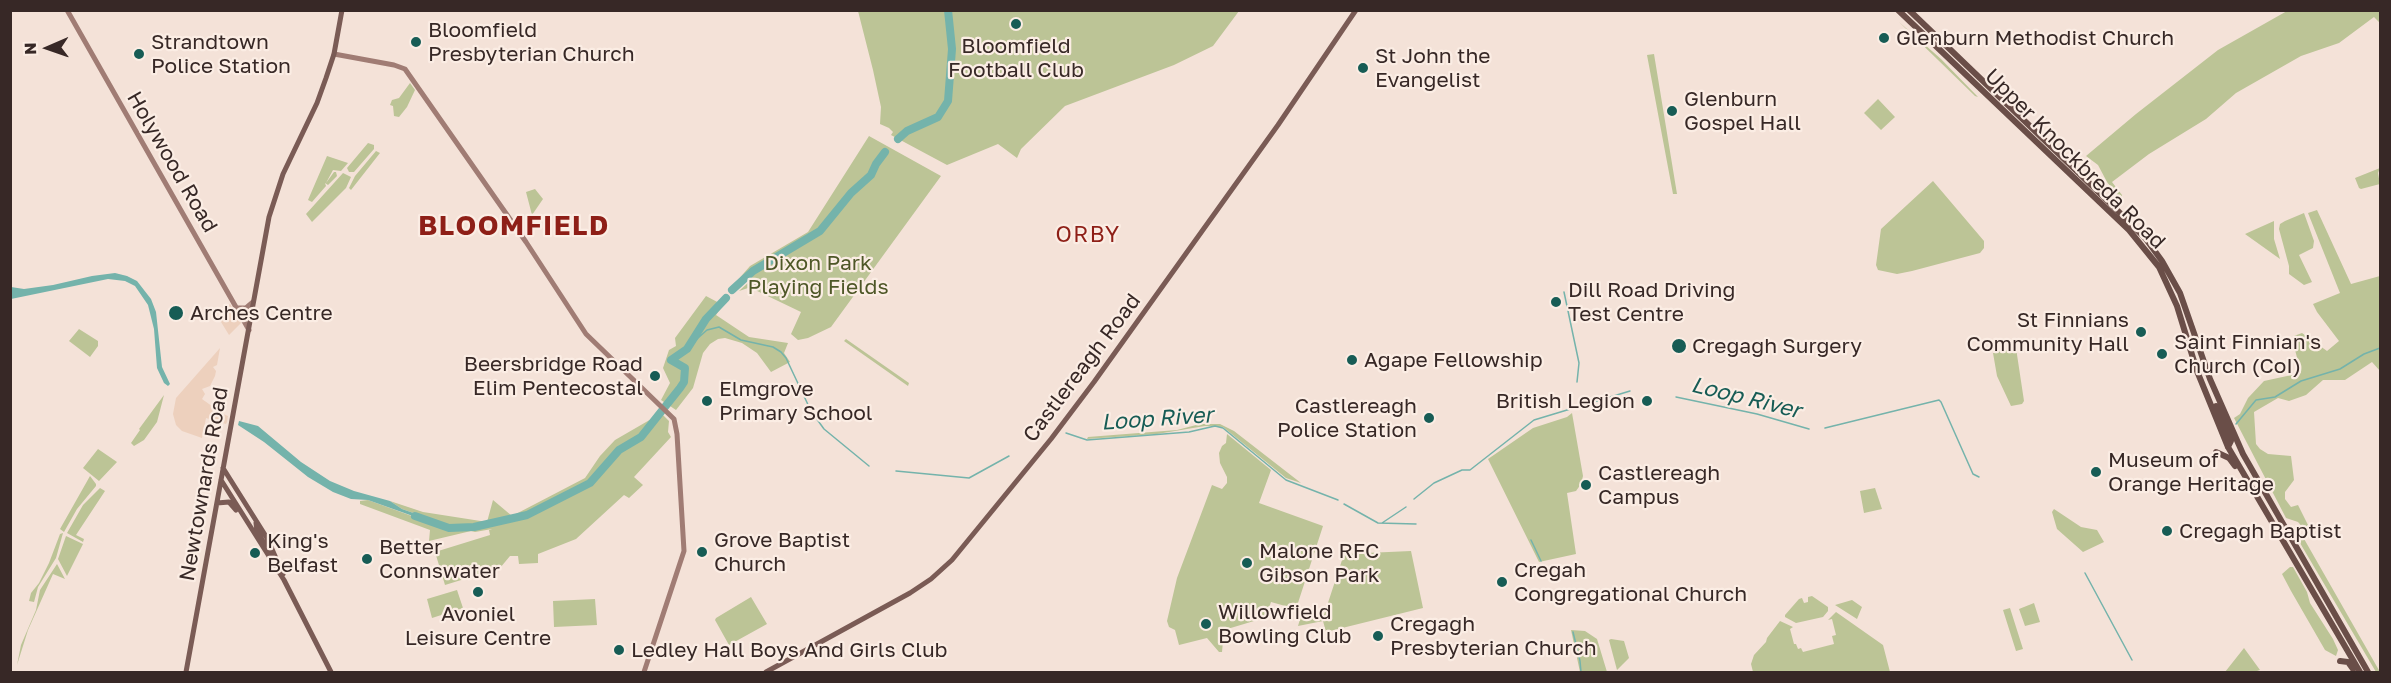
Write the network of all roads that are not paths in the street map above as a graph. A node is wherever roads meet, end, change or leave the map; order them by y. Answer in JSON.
{"nodes":[{"id":1,"x":67,"y":10,"type":"edge"},
{"id":2,"x":342,"y":10,"type":"edge"},
{"id":3,"x":1356,"y":10,"type":"edge"},
{"id":4,"x":1898,"y":10,"type":"edge"},
{"id":5,"x":1909,"y":10,"type":"edge"},
{"id":6,"x":334,"y":54,"type":"junction"},
{"id":7,"x":1982,"y":98,"type":"dead end"},
{"id":8,"x":2009,"y":116,"type":"junction"},
{"id":9,"x":253,"y":302,"type":"junction"},
{"id":10,"x":236,"y":308,"type":"junction"},
{"id":11,"x":249,"y":330,"type":"junction"},
{"id":12,"x":2210,"y":379,"type":"junction"},
{"id":13,"x":2228,"y":447,"type":"junction"},
{"id":14,"x":2216,"y":452,"type":"dead end"},
{"id":15,"x":223,"y":468,"type":"junction"},
{"id":16,"x":221,"y":480,"type":"junction"},
{"id":17,"x":217,"y":503,"type":"junction"},
{"id":18,"x":2264,"y":508,"type":"junction"},
{"id":19,"x":240,"y":511,"type":"junction"},
{"id":20,"x":257,"y":522,"type":"junction"},
{"id":21,"x":2273,"y":525,"type":"junction"},
{"id":22,"x":2283,"y":526,"type":"junction"},
{"id":23,"x":2280,"y":537,"type":"junction"},
{"id":24,"x":274,"y":565,"type":"junction"},
{"id":25,"x":284,"y":580,"type":"junction"},
{"id":26,"x":2340,"y":661,"type":"dead end"},
{"id":27,"x":186,"y":672,"type":"edge"},
{"id":28,"x":331,"y":672,"type":"edge"},
{"id":29,"x":644,"y":672,"type":"edge"},
{"id":30,"x":766,"y":672,"type":"edge"},
{"id":31,"x":2355,"y":672,"type":"edge"},
{"id":32,"x":2360,"y":672,"type":"edge"},
{"id":33,"x":2368,"y":672,"type":"edge"}],
"edges":[{"from":1,"to":10,"type":"main road","name":"Holywood Road"},
{"from":2,"to":6,"type":"main road","name":"Newtownards Road"},
{"from":3,"to":30,"type":"main road","name":"Castlereagh Road"},
{"from":4,"to":8,"type":"highway","name":"Upper Knockbreda Road"},
{"from":5,"to":12,"type":"highway","name":"Upper Knockbreda Road"},
{"from":6,"to":9,"type":"main road","name":"Newtownards Road"},
{"from":6,"to":29,"type":"main road"},
{"from":7,"to":8,"type":"highway"},
{"from":8,"to":13,"type":"highway","name":"Upper Knockbreda Road"},
{"from":9,"to":10,"type":"main road"},
{"from":9,"to":11,"type":"main road","name":"Newtownards Road"},
{"from":10,"to":11,"type":"main road","name":"Holywood Road"},
{"from":11,"to":15,"type":"main road","name":"Newtownards Road"},
{"from":12,"to":13,"type":"highway"},
{"from":12,"to":22,"type":"highway","name":"Upper Knockbreda Road"},
{"from":13,"to":18,"type":"highway","name":"Upper Knockbreda Road"},
{"from":14,"to":18,"type":"highway"},
{"from":15,"to":16,"type":"main road","name":"Newtownards Road"},
{"from":15,"to":20,"type":"main road"},
{"from":16,"to":17,"type":"main road","name":"Newtownards Road"},
{"from":16,"to":19,"type":"main road"},
{"from":17,"to":19,"type":"main road"},
{"from":17,"to":27,"type":"main road","name":"Newtownards Road"},
{"from":18,"to":21,"type":"highway","name":"Upper Knockbreda Road"},
{"from":19,"to":24,"type":"main road"},
{"from":20,"to":24,"type":"main road"},
{"from":20,"to":25,"type":"main road"},
{"from":21,"to":22,"type":"highway"},
{"from":21,"to":23,"type":"highway","name":"Upper Knockbreda Road"},
{"from":22,"to":23,"type":"highway"},
{"from":22,"to":33,"type":"highway","name":"Upper Knockbreda Road"},
{"from":23,"to":32,"type":"highway","name":"Upper Knockbreda Road"},
{"from":24,"to":25,"type":"main road"},
{"from":25,"to":28,"type":"main road"},
{"from":26,"to":31,"type":"highway"}]}
